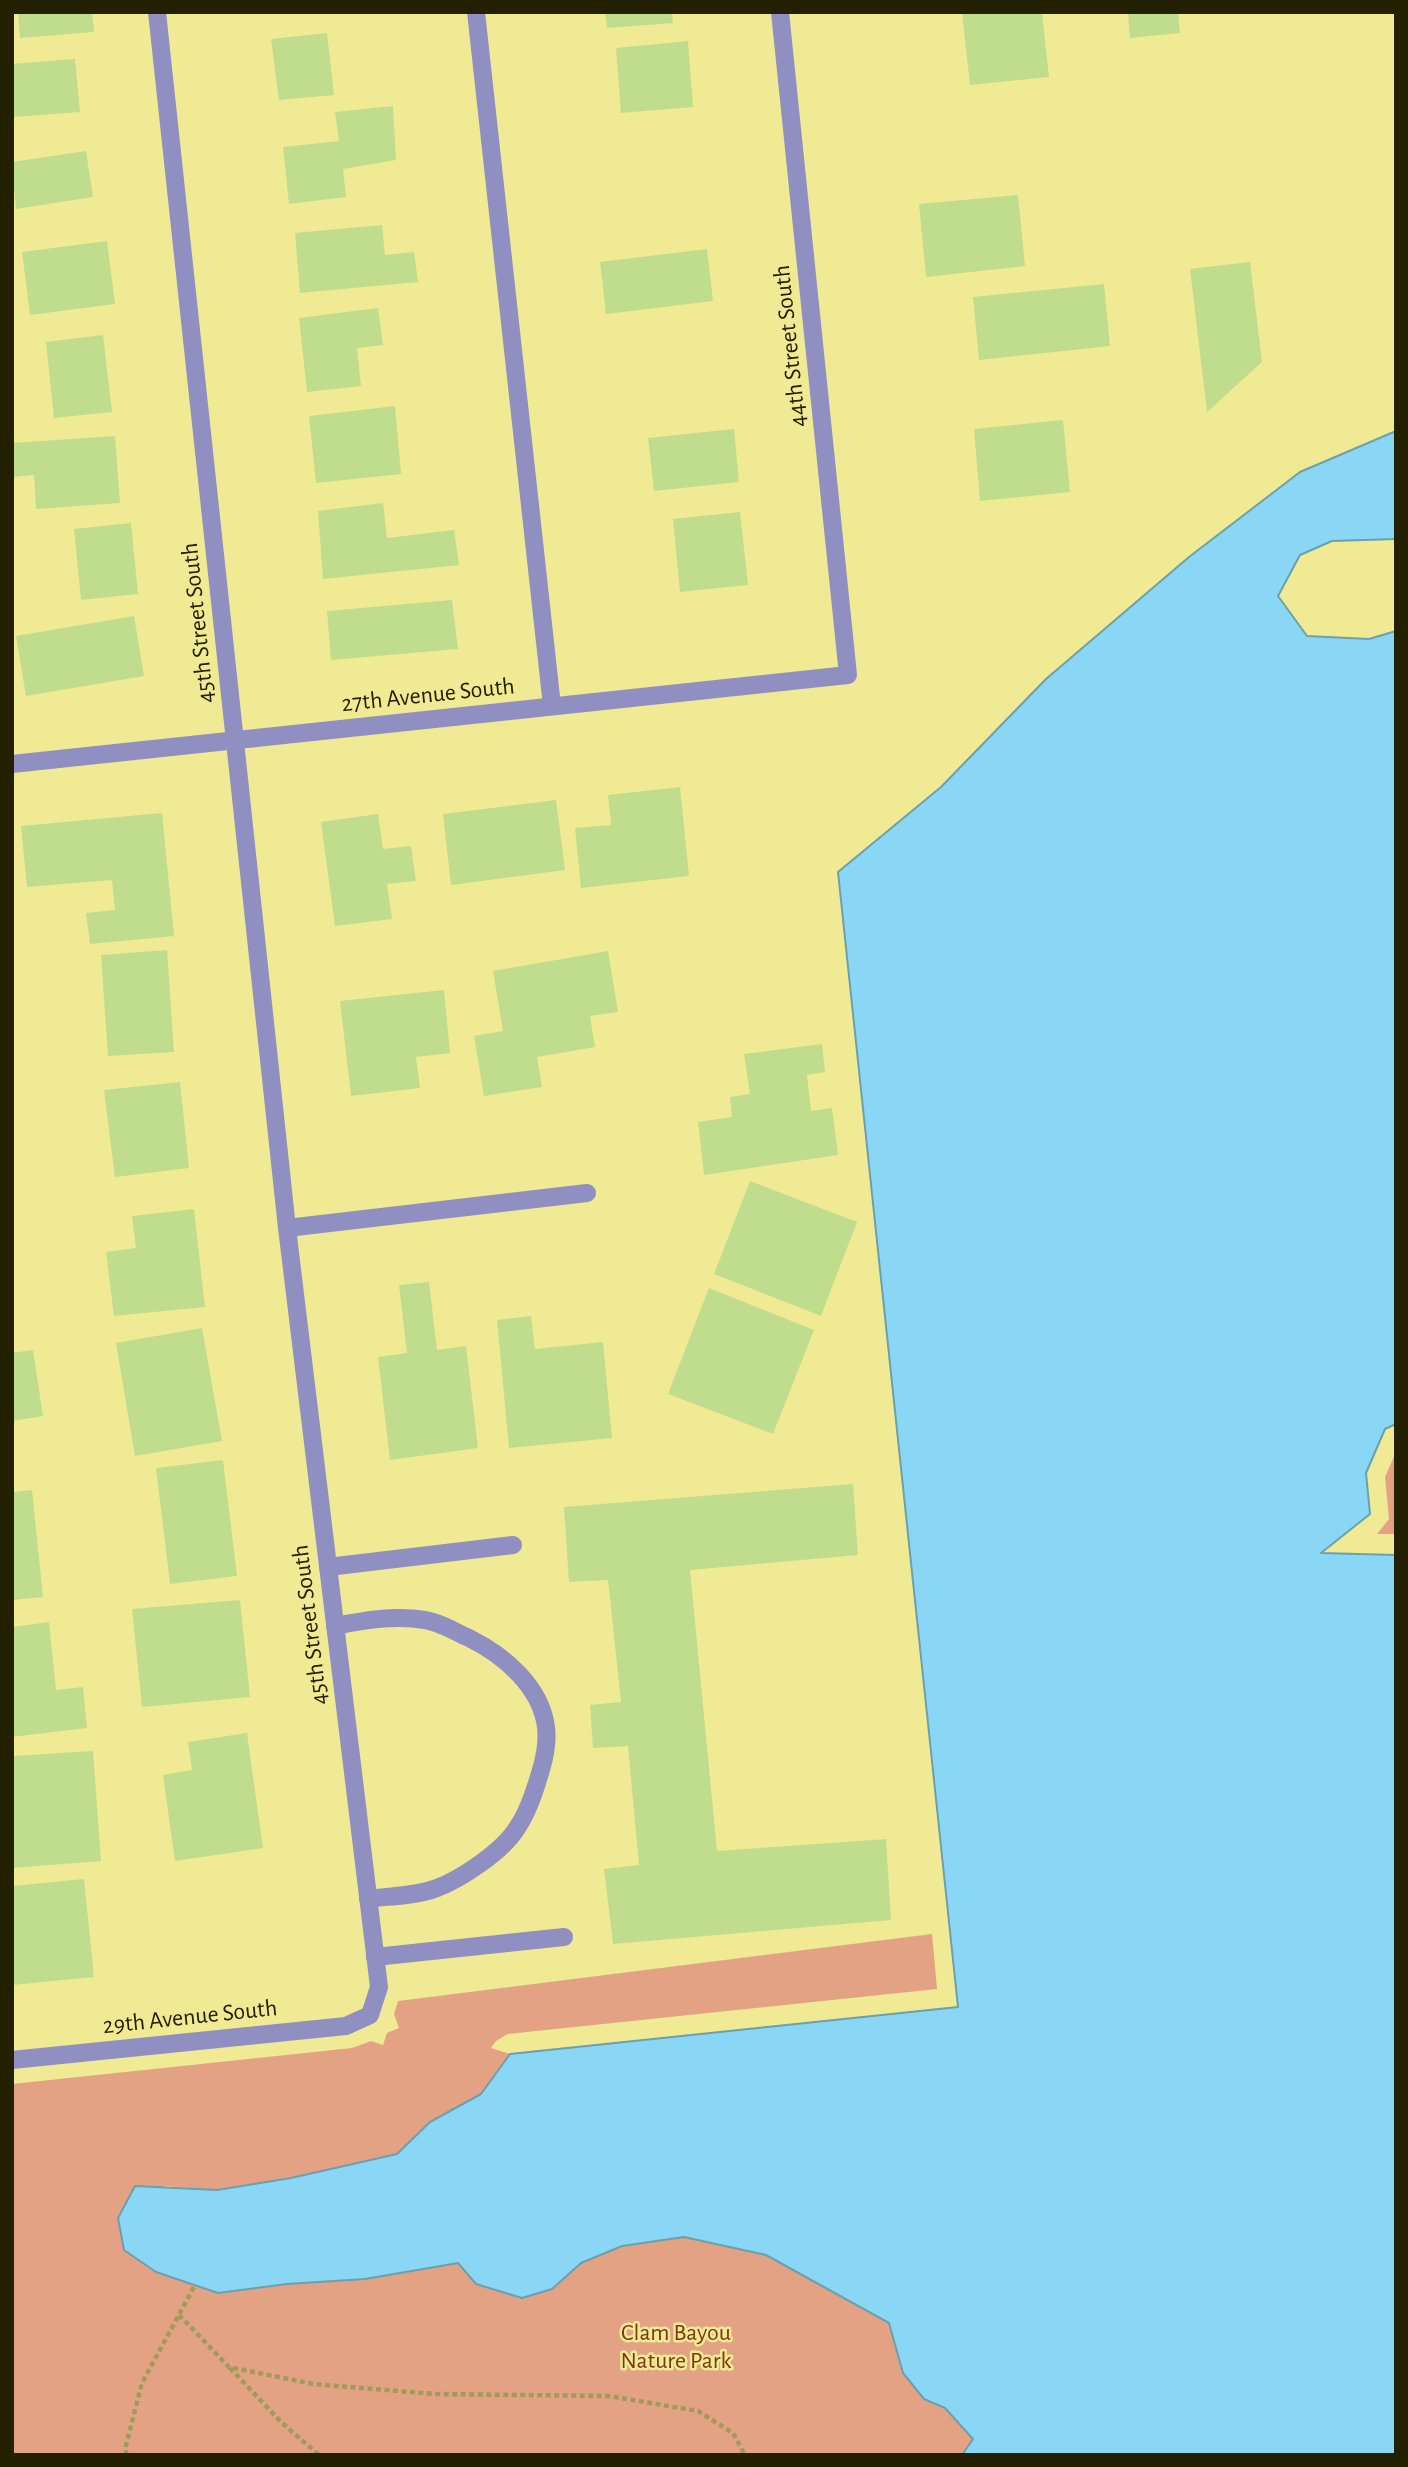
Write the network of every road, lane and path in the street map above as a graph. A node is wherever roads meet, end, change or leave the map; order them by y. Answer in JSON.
{"nodes":[{"id":1,"x":157,"y":12,"type":"edge"},
{"id":2,"x":476,"y":12,"type":"edge"},
{"id":3,"x":780,"y":12,"type":"edge"},
{"id":4,"x":848,"y":675,"type":"joint"},
{"id":5,"x":552,"y":706,"type":"junction"},
{"id":6,"x":235,"y":739,"type":"junction"},
{"id":7,"x":12,"y":764,"type":"edge"},
{"id":8,"x":587,"y":1193,"type":"dead end"},
{"id":9,"x":287,"y":1228,"type":"junction"},
{"id":10,"x":513,"y":1545,"type":"dead end"},
{"id":11,"x":328,"y":1567,"type":"junction"},
{"id":12,"x":335,"y":1626,"type":"junction"},
{"id":13,"x":368,"y":1899,"type":"junction"},
{"id":14,"x":564,"y":1937,"type":"dead end"},
{"id":15,"x":375,"y":1957,"type":"junction"},
{"id":16,"x":370,"y":2015,"type":"joint"},
{"id":17,"x":12,"y":2060,"type":"edge"},
{"id":18,"x":195,"y":2285,"type":"dead end"},
{"id":19,"x":179,"y":2315,"type":"junction"},
{"id":20,"x":229,"y":2367,"type":"junction"},
{"id":21,"x":127,"y":2455,"type":"edge"},
{"id":22,"x":319,"y":2455,"type":"edge"},
{"id":23,"x":745,"y":2455,"type":"edge"}],
"edges":[{"from":1,"to":6,"type":"street","name":"45th Street South"},
{"from":2,"to":5,"type":"street"},
{"from":3,"to":4,"type":"street","name":"44th Street South"},
{"from":4,"to":5,"type":"street","name":"27th Avenue South"},
{"from":5,"to":6,"type":"street","name":"27th Avenue South"},
{"from":6,"to":7,"type":"street","name":"27th Avenue South"},
{"from":6,"to":9,"type":"street","name":"45th Street South"},
{"from":8,"to":9,"type":"street"},
{"from":9,"to":11,"type":"street","name":"45th Street South"},
{"from":10,"to":11,"type":"street"},
{"from":11,"to":12,"type":"street","name":"45th Street South"},
{"from":12,"to":13,"type":"street","name":"45th Street South"},
{"from":12,"to":13,"type":"street"},
{"from":13,"to":15,"type":"street","name":"45th Street South"},
{"from":14,"to":15,"type":"street"},
{"from":15,"to":16,"type":"street","name":"45th Street South"},
{"from":16,"to":17,"type":"street","name":"29th Avenue South"},
{"from":18,"to":19,"type":"path"},
{"from":19,"to":20,"type":"path"},
{"from":19,"to":21,"type":"path"},
{"from":20,"to":22,"type":"path"},
{"from":20,"to":23,"type":"path"}]}
